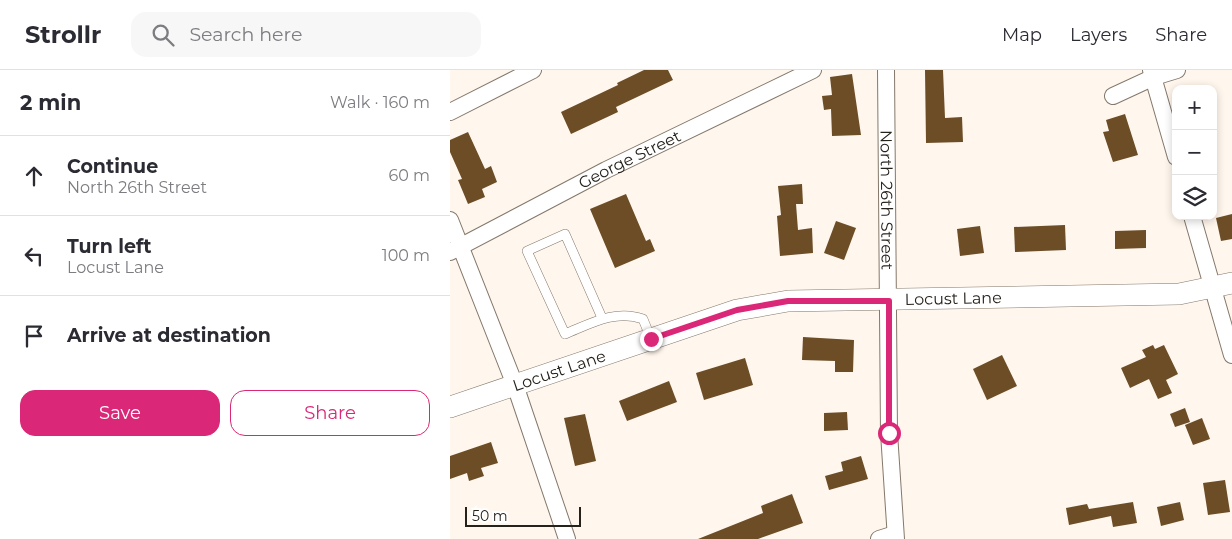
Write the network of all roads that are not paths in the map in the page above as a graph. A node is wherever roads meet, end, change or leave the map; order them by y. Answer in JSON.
{"nodes":[{"id":1,"x":813,"y":70,"type":"edge"},
{"id":2,"x":886,"y":70,"type":"edge"},
{"id":3,"x":1177,"y":70,"type":"edge"},
{"id":4,"x":528,"y":71,"type":"edge"},
{"id":5,"x":1152,"y":74,"type":"edge"},
{"id":6,"x":1113,"y":96,"type":"dead end"},
{"id":7,"x":450,"y":112,"type":"edge"},
{"id":8,"x":1172,"y":143,"type":"edge"},
{"id":9,"x":450,"y":220,"type":"edge"},
{"id":10,"x":1194,"y":220,"type":"edge"},
{"id":11,"x":456,"y":249,"type":"edge"},
{"id":12,"x":1222,"y":286,"type":"edge"},
{"id":13,"x":889,"y":301,"type":"junction"},
{"id":14,"x":602,"y":318,"type":"junction"},
{"id":15,"x":651,"y":339,"type":"junction"},
{"id":16,"x":1232,"y":355,"type":"edge"},
{"id":17,"x":515,"y":385,"type":"junction"},
{"id":18,"x":450,"y":407,"type":"edge"},
{"id":19,"x":895,"y":536,"type":"edge"},
{"id":20,"x":567,"y":539,"type":"edge"},
{"id":21,"x":879,"y":539,"type":"edge"}],
"edges":[{"from":1,"to":11,"type":"street","name":"George Street"},
{"from":2,"to":13,"type":"street","name":"North 26th Street"},
{"from":3,"to":5,"type":"street"},
{"from":4,"to":7,"type":"street"},
{"from":5,"to":6,"type":"street"},
{"from":5,"to":8,"type":"street"},
{"from":9,"to":11,"type":"street"},
{"from":10,"to":12,"type":"street"},
{"from":11,"to":17,"type":"street"},
{"from":12,"to":13,"type":"street","name":"Locust Lane"},
{"from":12,"to":16,"type":"street"},
{"from":13,"to":15,"type":"street","name":"Locust Lane"},
{"from":13,"to":19,"type":"street","name":"North 26th Street"},
{"from":14,"to":14,"type":"lane"},
{"from":14,"to":15,"type":"lane"},
{"from":15,"to":17,"type":"street","name":"Locust Lane"},
{"from":17,"to":18,"type":"street","name":"Locust Lane"},
{"from":17,"to":20,"type":"street"},
{"from":19,"to":21,"type":"street"}]}
